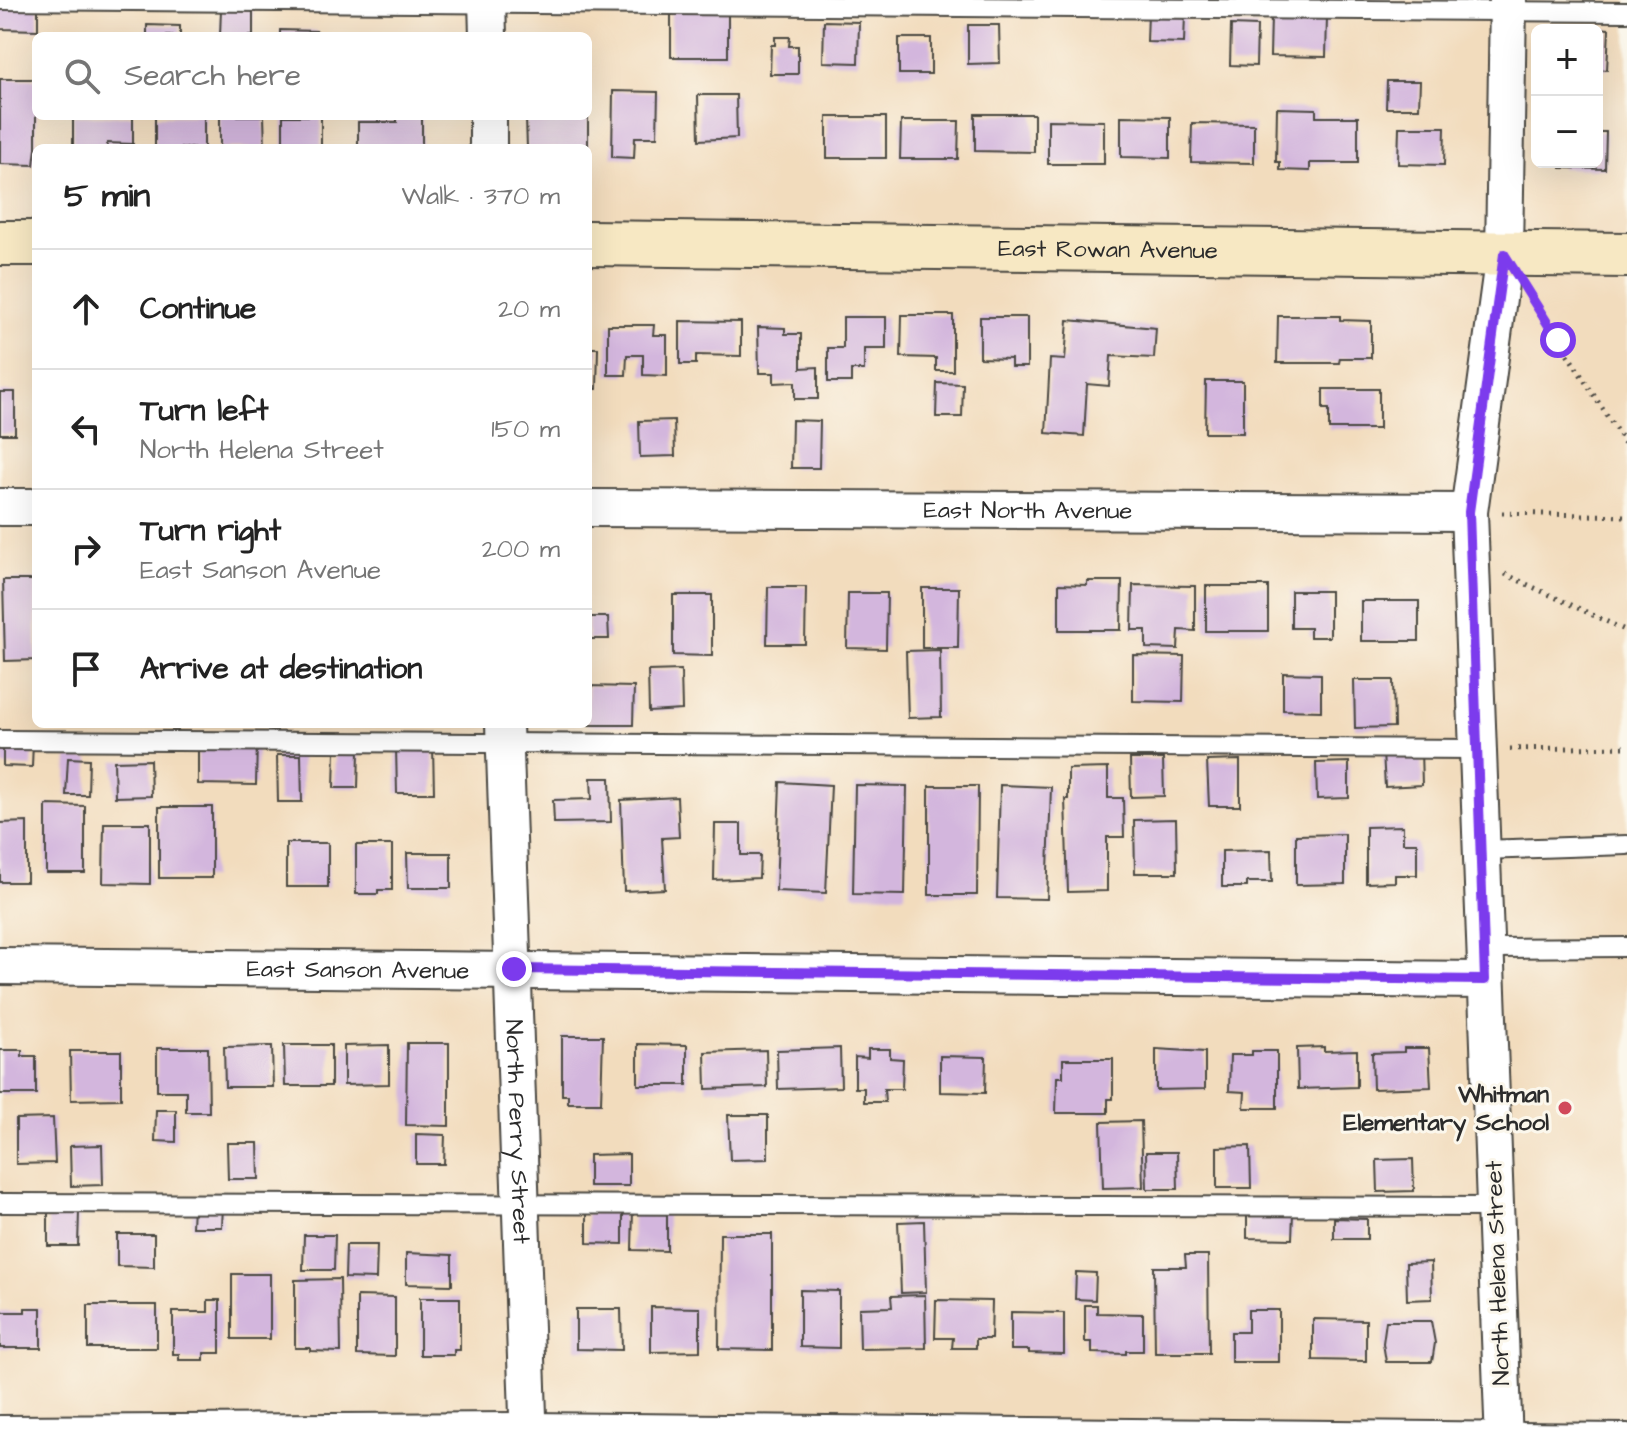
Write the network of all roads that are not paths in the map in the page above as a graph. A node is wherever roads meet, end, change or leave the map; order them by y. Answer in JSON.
{"nodes":[{"id":1,"x":0,"y":0,"type":"edge"},
{"id":2,"x":1508,"y":5,"type":"edge"},
{"id":3,"x":1627,"y":12,"type":"edge"},
{"id":4,"x":487,"y":13,"type":"edge"},
{"id":5,"x":488,"y":120,"type":"edge"},
{"id":6,"x":488,"y":144,"type":"edge"},
{"id":7,"x":0,"y":243,"type":"edge"},
{"id":8,"x":32,"y":243,"type":"edge"},
{"id":9,"x":592,"y":243,"type":"edge"},
{"id":10,"x":1504,"y":254,"type":"junction"},
{"id":11,"x":1627,"y":255,"type":"edge"},
{"id":12,"x":0,"y":507,"type":"edge"},
{"id":13,"x":32,"y":507,"type":"edge"},
{"id":14,"x":592,"y":508,"type":"edge"},
{"id":15,"x":1469,"y":512,"type":"junction"},
{"id":16,"x":504,"y":733,"type":"edge"},
{"id":17,"x":0,"y":740,"type":"edge"},
{"id":18,"x":1477,"y":749,"type":"junction"},
{"id":19,"x":1627,"y":845,"type":"edge"},
{"id":20,"x":1481,"y":850,"type":"junction"},
{"id":21,"x":1627,"y":947,"type":"edge"},
{"id":22,"x":1484,"y":964,"type":"junction"},
{"id":23,"x":0,"y":966,"type":"edge"},
{"id":24,"x":514,"y":969,"type":"junction"},
{"id":25,"x":0,"y":1203,"type":"edge"},
{"id":26,"x":522,"y":1205,"type":"junction"},
{"id":27,"x":1495,"y":1207,"type":"junction"},
{"id":28,"x":0,"y":1434,"type":"edge"},
{"id":29,"x":529,"y":1437,"type":"edge"},
{"id":30,"x":1504,"y":1442,"type":"edge"},
{"id":31,"x":1627,"y":1442,"type":"edge"}],
"edges":[{"from":1,"to":4,"type":"lane"},
{"from":2,"to":3,"type":"lane"},
{"from":2,"to":4,"type":"lane"},
{"from":2,"to":10,"type":"street","name":"North Helena Street"},
{"from":5,"to":6,"type":"street"},
{"from":7,"to":8,"type":"street"},
{"from":9,"to":10,"type":"street","name":"East Rowan Avenue"},
{"from":10,"to":11,"type":"street","name":"East Rowan Avenue"},
{"from":10,"to":15,"type":"street","name":"North Helena Street"},
{"from":12,"to":13,"type":"street"},
{"from":14,"to":15,"type":"street","name":"East North Avenue"},
{"from":15,"to":18,"type":"street","name":"North Helena Street"},
{"from":16,"to":17,"type":"lane"},
{"from":16,"to":18,"type":"lane"},
{"from":16,"to":24,"type":"street","name":"North Perry Street"},
{"from":18,"to":20,"type":"street","name":"North Helena Street"},
{"from":19,"to":20,"type":"lane"},
{"from":20,"to":22,"type":"street","name":"North Helena Street"},
{"from":21,"to":22,"type":"lane"},
{"from":22,"to":24,"type":"street","name":"East Sanson Avenue"},
{"from":22,"to":27,"type":"street","name":"North Helena Street"},
{"from":23,"to":24,"type":"street","name":"East Sanson Avenue"},
{"from":24,"to":26,"type":"street","name":"North Perry Street"},
{"from":25,"to":26,"type":"lane"},
{"from":26,"to":27,"type":"lane"},
{"from":26,"to":29,"type":"street","name":"North Perry Street"},
{"from":27,"to":30,"type":"street","name":"North Helena Street"},
{"from":28,"to":29,"type":"street"},
{"from":29,"to":30,"type":"street"},
{"from":30,"to":31,"type":"street"}]}
